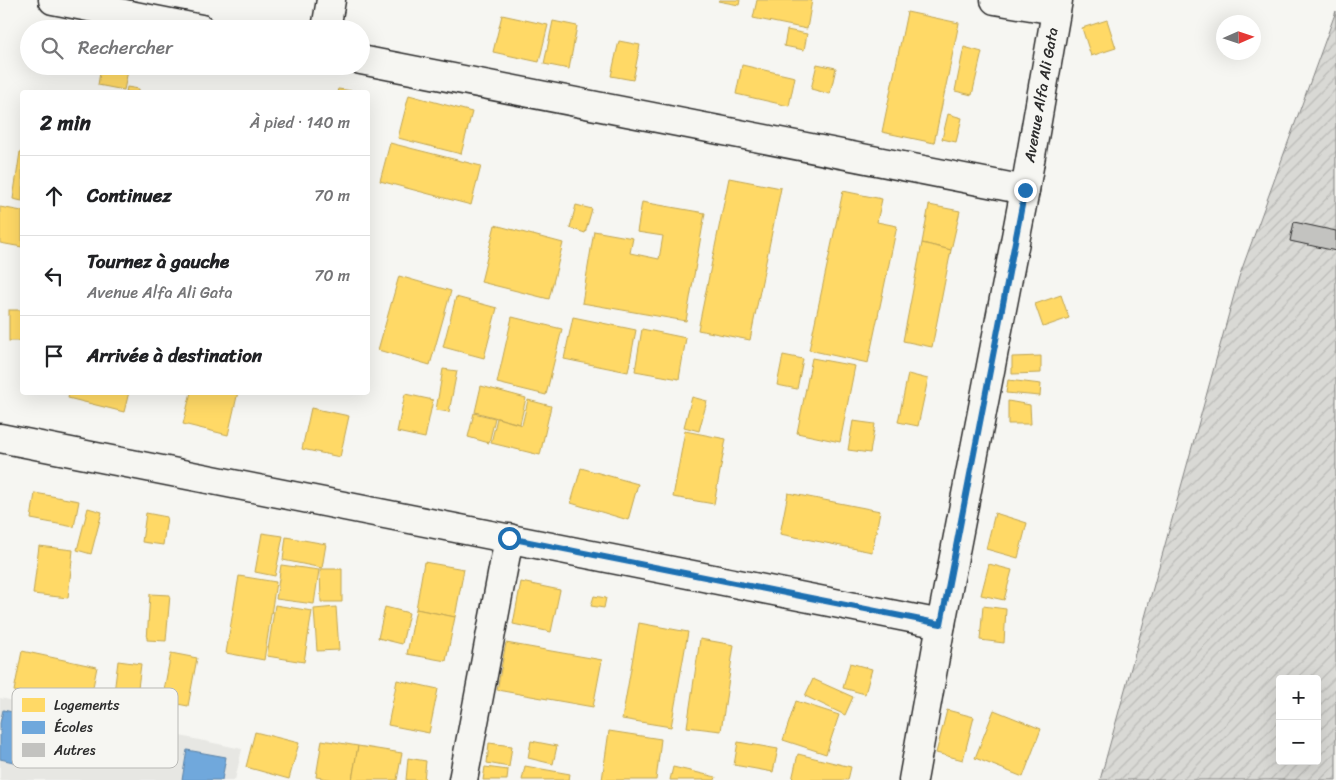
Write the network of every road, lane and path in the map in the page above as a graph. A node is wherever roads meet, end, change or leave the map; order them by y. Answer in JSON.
{"nodes":[{"id":1,"x":53,"y":0,"type":"edge"},
{"id":2,"x":331,"y":0,"type":"edge"},
{"id":3,"x":995,"y":0,"type":"edge"},
{"id":4,"x":1057,"y":5,"type":"edge"},
{"id":5,"x":155,"y":20,"type":"edge"},
{"id":6,"x":328,"y":20,"type":"edge"},
{"id":7,"x":370,"y":62,"type":"edge"},
{"id":8,"x":1025,"y":190,"type":"junction"},
{"id":9,"x":0,"y":438,"type":"edge"},
{"id":10,"x":509,"y":538,"type":"junction"},
{"id":11,"x":941,"y":624,"type":"junction"},
{"id":12,"x":463,"y":780,"type":"edge"},
{"id":13,"x":913,"y":780,"type":"edge"}],
"edges":[{"from":1,"to":5,"type":"street"},
{"from":2,"to":6,"type":"street"},
{"from":3,"to":4,"type":"street"},
{"from":4,"to":8,"type":"street","name":"Avenue Alfa Ali Gata"},
{"from":7,"to":8,"type":"street"},
{"from":8,"to":11,"type":"street","name":"Avenue Alfa Ali Gata"},
{"from":9,"to":10,"type":"street"},
{"from":10,"to":11,"type":"street"},
{"from":10,"to":12,"type":"street"},
{"from":11,"to":13,"type":"street","name":"Avenue Alfa Ali Gata"}]}
